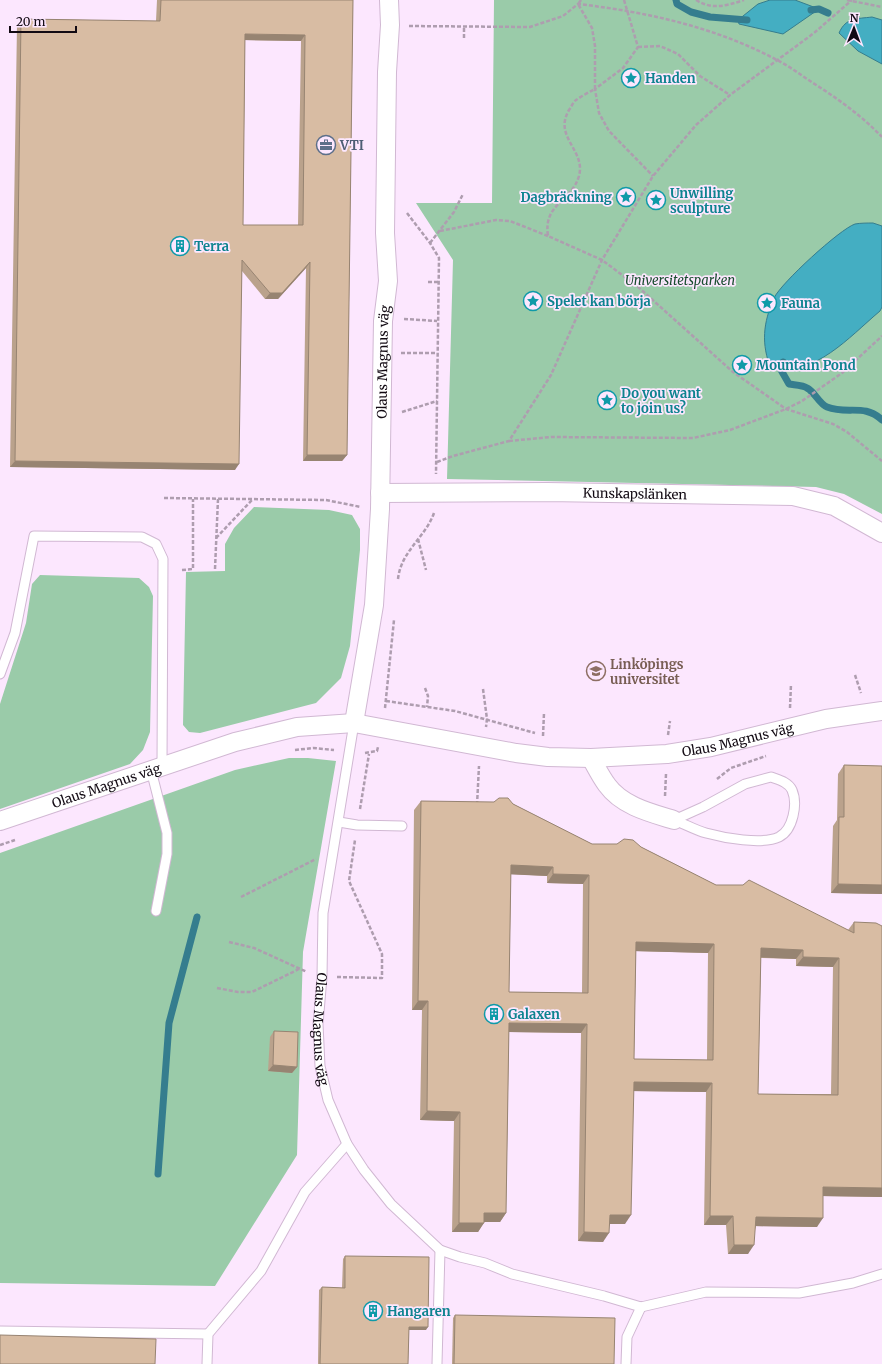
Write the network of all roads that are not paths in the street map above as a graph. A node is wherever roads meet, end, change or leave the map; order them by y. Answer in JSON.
{"nodes":[{"id":1,"x":389,"y":0,"type":"edge"},
{"id":2,"x":380,"y":501,"type":"junction"},
{"id":3,"x":882,"y":533,"type":"edge"},
{"id":4,"x":0,"y":674,"type":"edge"},
{"id":5,"x":882,"y":711,"type":"edge"},
{"id":6,"x":354,"y":723,"type":"junction"},
{"id":7,"x":591,"y":758,"type":"junction"},
{"id":8,"x":156,"y":768,"type":"junction"},
{"id":9,"x":674,"y":820,"type":"junction"},
{"id":10,"x":0,"y":821,"type":"edge"},
{"id":11,"x":339,"y":822,"type":"junction"},
{"id":12,"x":402,"y":826,"type":"dead end"},
{"id":13,"x":156,"y":911,"type":"dead end"},
{"id":14,"x":347,"y":1144,"type":"junction"},
{"id":15,"x":440,"y":1250,"type":"junction"},
{"id":16,"x":882,"y":1274,"type":"edge"},
{"id":17,"x":641,"y":1307,"type":"junction"},
{"id":18,"x":0,"y":1331,"type":"edge"},
{"id":19,"x":208,"y":1334,"type":"junction"},
{"id":20,"x":207,"y":1364,"type":"edge"},
{"id":21,"x":437,"y":1364,"type":"edge"},
{"id":22,"x":626,"y":1364,"type":"edge"}],
"edges":[{"from":1,"to":2,"type":"street","name":"Olaus Magnus väg"},
{"from":2,"to":3,"type":"street","name":"Kunskapslänken"},
{"from":2,"to":6,"type":"street","name":"Olaus Magnus väg"},
{"from":4,"to":8,"type":"lane"},
{"from":5,"to":7,"type":"street","name":"Olaus Magnus väg"},
{"from":6,"to":7,"type":"street","name":"Olaus Magnus väg"},
{"from":6,"to":8,"type":"street","name":"Olaus Magnus väg"},
{"from":6,"to":11,"type":"lane","name":"Olaus Magnus väg"},
{"from":7,"to":9,"type":"street"},
{"from":8,"to":10,"type":"street","name":"Olaus Magnus väg"},
{"from":8,"to":13,"type":"lane"},
{"from":9,"to":9,"type":"lane"},
{"from":11,"to":12,"type":"lane"},
{"from":11,"to":14,"type":"lane","name":"Olaus Magnus väg"},
{"from":14,"to":15,"type":"lane","name":"Olaus Magnus väg"},
{"from":14,"to":19,"type":"lane"},
{"from":15,"to":17,"type":"lane"},
{"from":15,"to":21,"type":"lane"},
{"from":16,"to":17,"type":"lane"},
{"from":17,"to":22,"type":"lane"},
{"from":18,"to":19,"type":"lane"},
{"from":19,"to":20,"type":"lane"}]}
